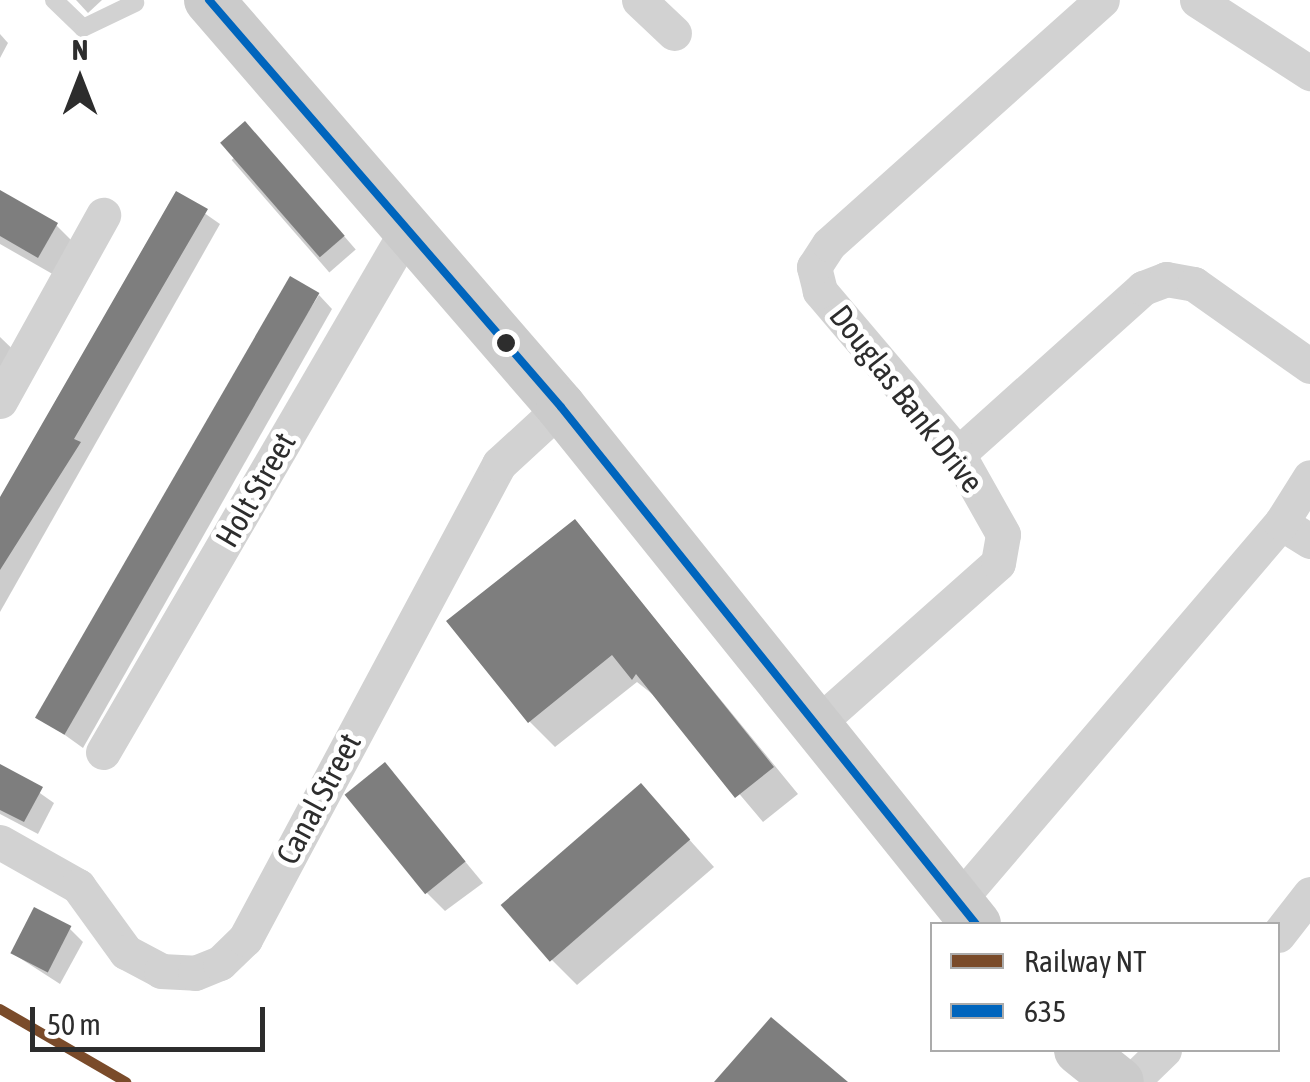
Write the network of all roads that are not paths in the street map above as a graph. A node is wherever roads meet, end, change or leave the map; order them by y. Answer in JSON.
{"nodes":[{"id":1,"x":54,"y":0,"type":"edge"},
{"id":2,"x":208,"y":0,"type":"edge"},
{"id":3,"x":638,"y":0,"type":"edge"},
{"id":4,"x":1102,"y":0,"type":"edge"},
{"id":5,"x":1197,"y":0,"type":"edge"},
{"id":6,"x":138,"y":1,"type":"edge"},
{"id":7,"x":674,"y":33,"type":"dead end"},
{"id":8,"x":1310,"y":73,"type":"edge"},
{"id":9,"x":103,"y":215,"type":"dead end"},
{"id":10,"x":408,"y":228,"type":"junction"},
{"id":11,"x":1310,"y":366,"type":"edge"},
{"id":12,"x":0,"y":401,"type":"edge"},
{"id":13,"x":561,"y":407,"type":"junction"},
{"id":14,"x":958,"y":454,"type":"junction"},
{"id":15,"x":1310,"y":478,"type":"edge"},
{"id":16,"x":1296,"y":532,"type":"edge"},
{"id":17,"x":819,"y":722,"type":"junction"},
{"id":18,"x":103,"y":752,"type":"dead end"},
{"id":19,"x":0,"y":842,"type":"edge"},
{"id":20,"x":1310,"y":894,"type":"edge"},
{"id":21,"x":967,"y":913,"type":"edge"},
{"id":22,"x":1280,"y":932,"type":"edge"},
{"id":23,"x":1082,"y":1052,"type":"edge"},
{"id":24,"x":1162,"y":1052,"type":"edge"},
{"id":25,"x":1119,"y":1082,"type":"edge"},
{"id":26,"x":1131,"y":1082,"type":"edge"}],
"edges":[{"from":1,"to":6,"type":"lane"},
{"from":2,"to":10,"type":"main road"},
{"from":3,"to":7,"type":"street"},
{"from":4,"to":14,"type":"street","name":"Douglas Bank Drive"},
{"from":5,"to":8,"type":"street"},
{"from":9,"to":12,"type":"street"},
{"from":10,"to":13,"type":"main road"},
{"from":10,"to":18,"type":"street","name":"Holt Street"},
{"from":11,"to":14,"type":"street"},
{"from":13,"to":17,"type":"main road"},
{"from":13,"to":19,"type":"street","name":"Canal Street"},
{"from":14,"to":17,"type":"street","name":"Douglas Bank Drive"},
{"from":15,"to":16,"type":"street"},
{"from":16,"to":21,"type":"street"},
{"from":17,"to":21,"type":"main road"},
{"from":20,"to":22,"type":"street"},
{"from":23,"to":25,"type":"main road"},
{"from":24,"to":26,"type":"street"}]}
